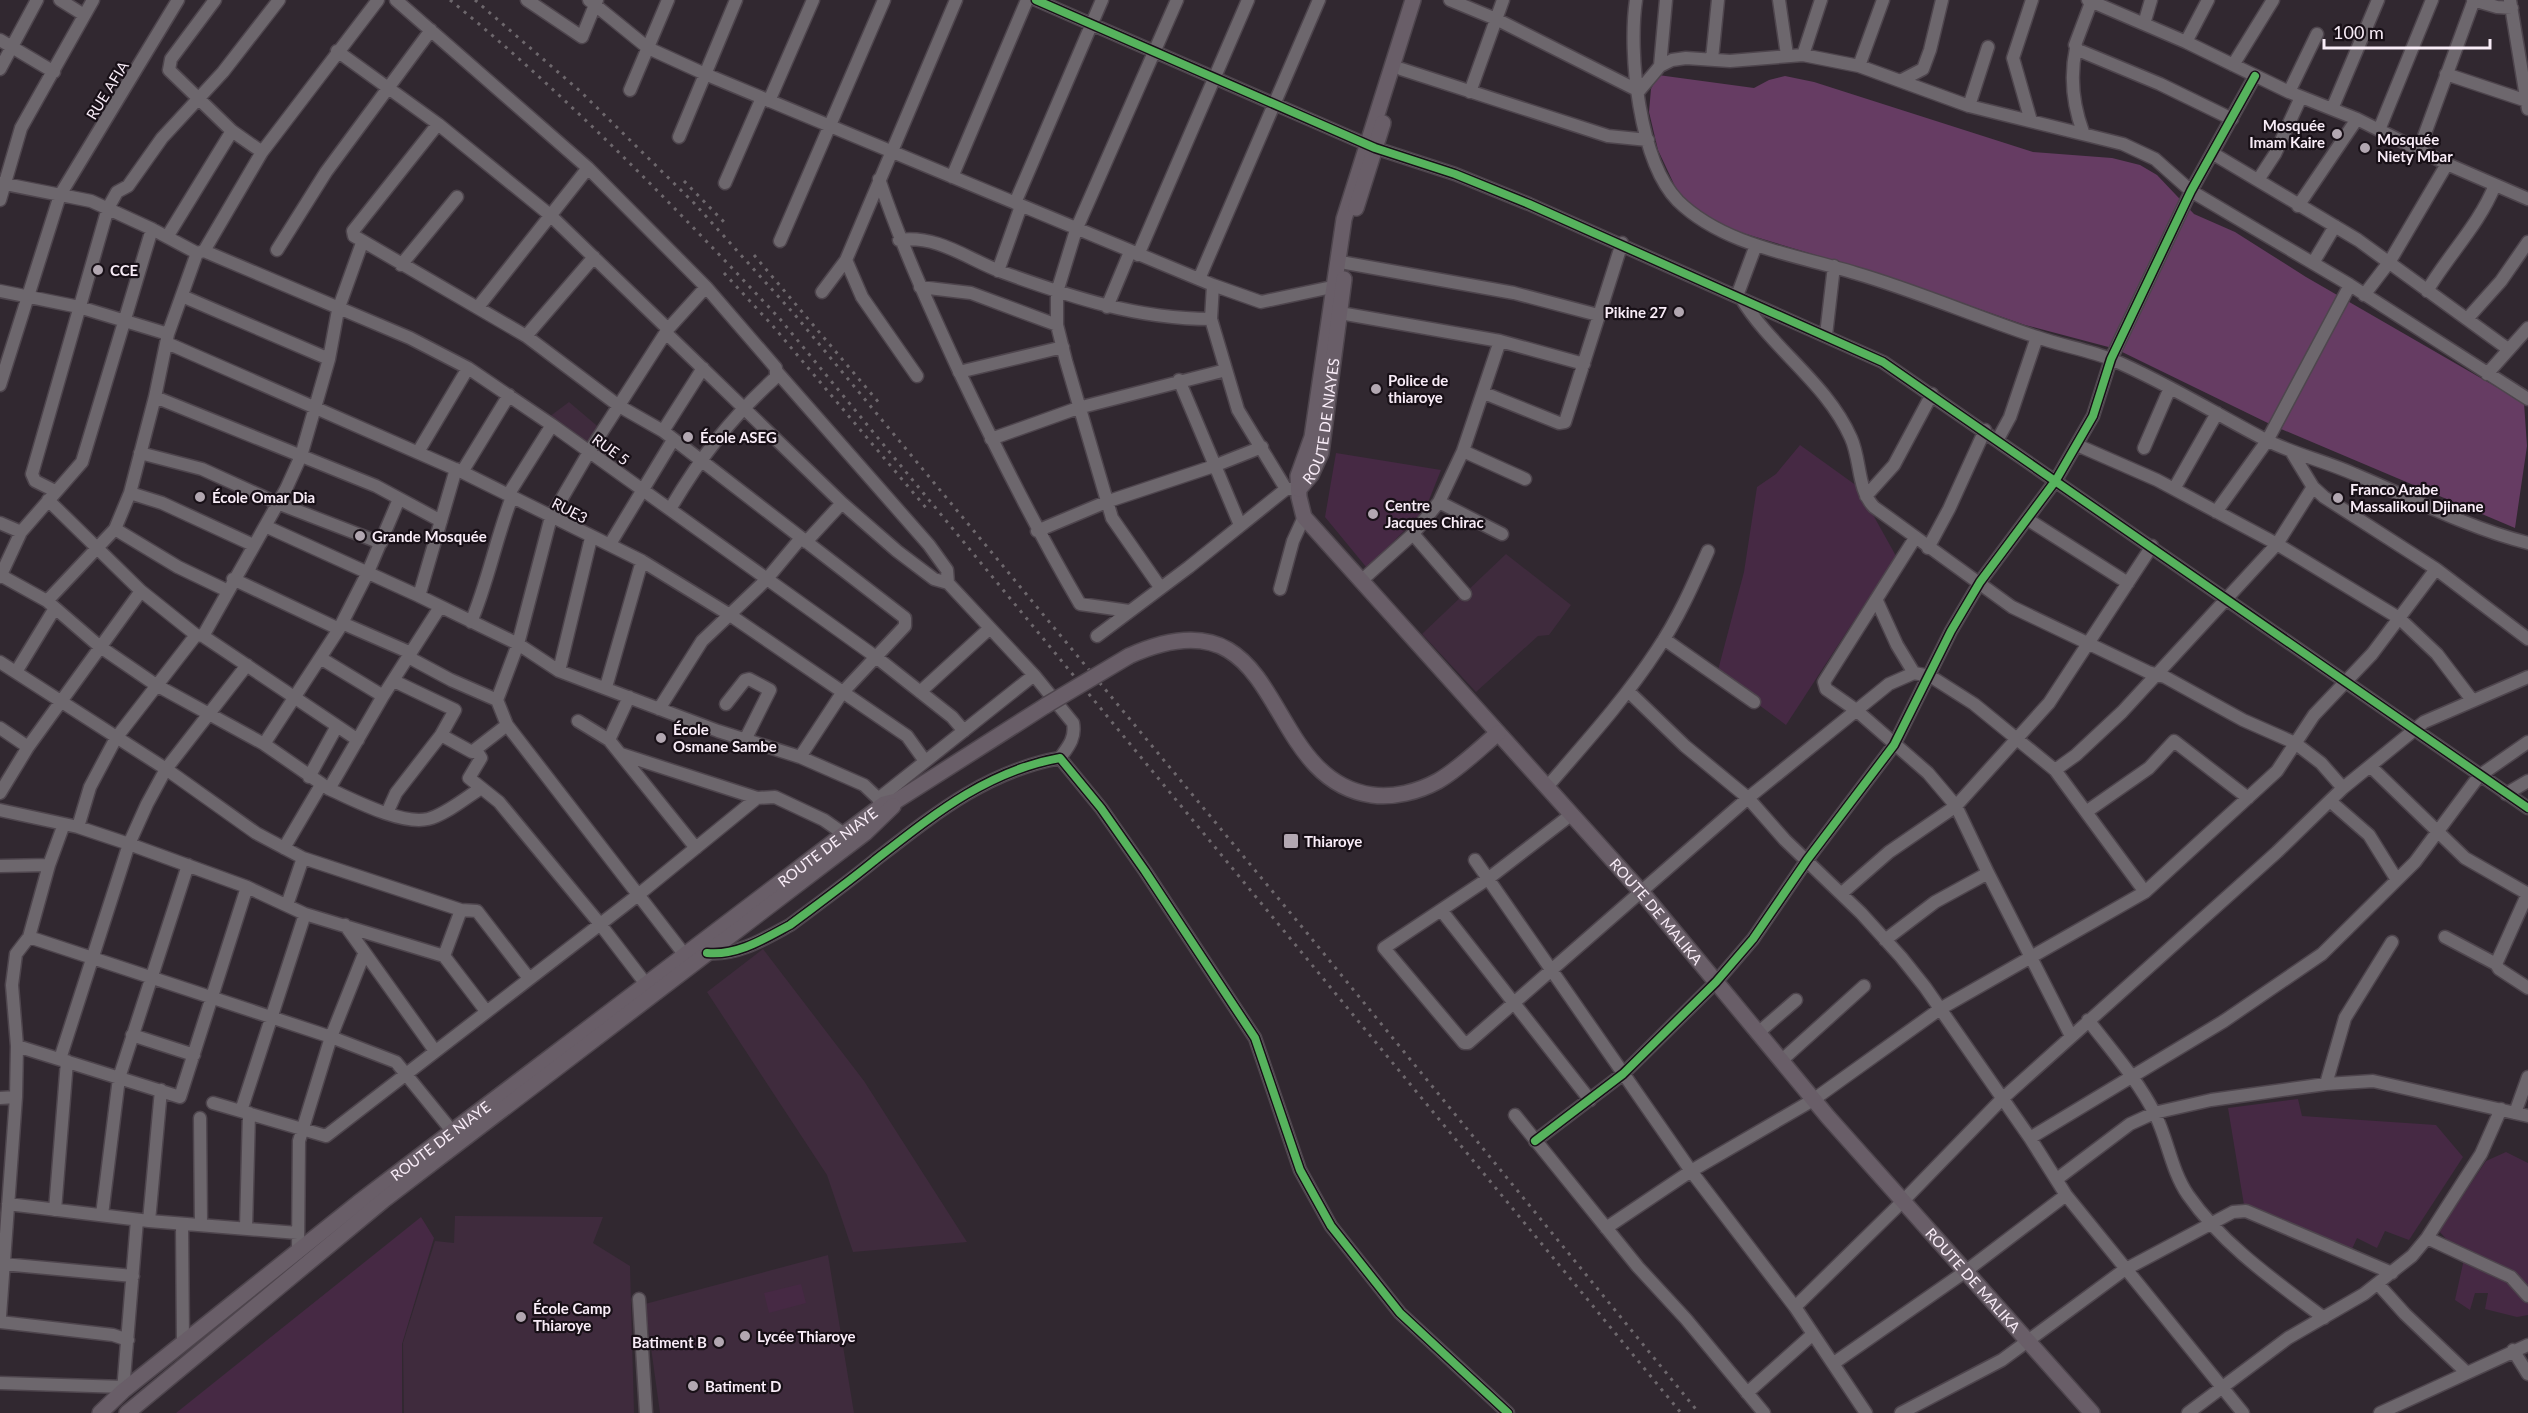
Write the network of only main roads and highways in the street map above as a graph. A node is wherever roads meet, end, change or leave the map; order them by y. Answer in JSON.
{"nodes":[{"id":1,"x":1413,"y":0,"type":"edge"},
{"id":2,"x":1424,"y":0,"type":"edge"},
{"id":3,"x":1371,"y":146,"type":"junction"},
{"id":4,"x":1327,"y":370,"type":"junction"},
{"id":5,"x":1304,"y":518,"type":"joint"},
{"id":6,"x":1498,"y":733,"type":"junction"},
{"id":7,"x":886,"y":801,"type":"junction"},
{"id":8,"x":655,"y":982,"type":"junction"},
{"id":9,"x":637,"y":999,"type":"junction"},
{"id":10,"x":100,"y":1413,"type":"edge"},
{"id":11,"x":127,"y":1413,"type":"edge"},
{"id":12,"x":2092,"y":1413,"type":"edge"}],
"edges":[{"from":1,"to":3,"type":"main road","name":"ROUTE DE NIAYES"},
{"from":2,"to":3,"type":"main road","name":"ROUTE DE NIAYES"},
{"from":3,"to":4,"type":"main road","name":"ROUTE DE NIAYES"},
{"from":3,"to":4,"type":"main road","name":"ROUTE DE NIAYES"},
{"from":4,"to":5,"type":"main road","name":"ROUTE DE NIAYES"},
{"from":5,"to":6,"type":"main road","name":"ROUTE DE MALIKA"},
{"from":6,"to":7,"type":"main road","bridge":true},
{"from":6,"to":12,"type":"main road","name":"ROUTE DE MALIKA"},
{"from":7,"to":8,"type":"main road","name":"ROUTE DE NIAYE"},
{"from":7,"to":8,"type":"main road","name":"ROUTE DE NIAYE"},
{"from":8,"to":9,"type":"main road","name":"ROUTE DE NIAYE"},
{"from":9,"to":10,"type":"main road","name":"ROUTE DE NIAYE"},
{"from":9,"to":11,"type":"main road","name":"ROUTE DE NIAYE"}]}
